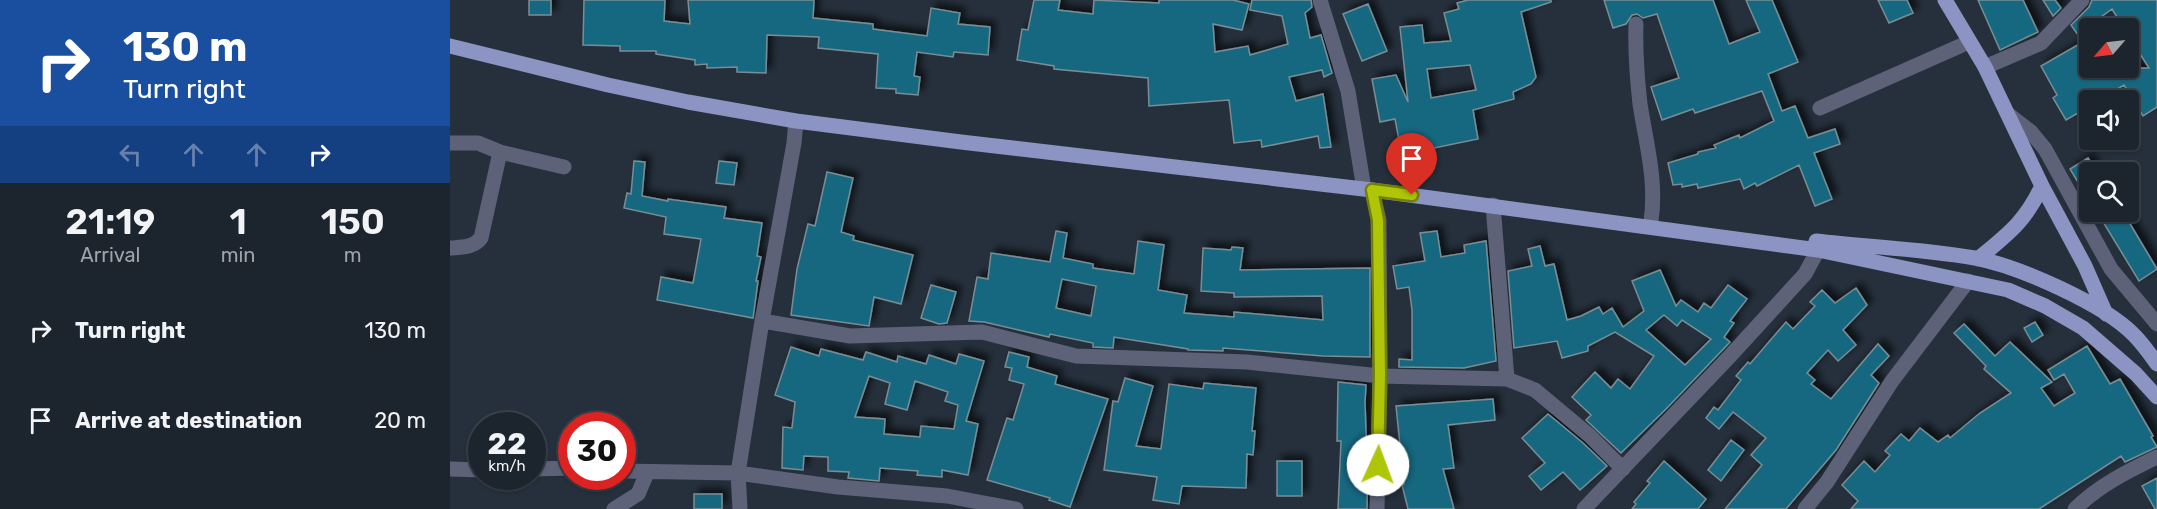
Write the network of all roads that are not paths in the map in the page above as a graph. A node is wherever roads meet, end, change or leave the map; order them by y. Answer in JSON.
{"nodes":[{"id":1,"x":1320,"y":0,"type":"edge"},
{"id":2,"x":1945,"y":0,"type":"edge"},
{"id":3,"x":2082,"y":0,"type":"edge"},
{"id":4,"x":1636,"y":24,"type":"dead end"},
{"id":5,"x":450,"y":38,"type":"edge"},
{"id":6,"x":1969,"y":42,"type":"junction"},
{"id":7,"x":450,"y":46,"type":"edge"},
{"id":8,"x":1985,"y":67,"type":"junction"},
{"id":9,"x":1820,"y":108,"type":"dead end"},
{"id":10,"x":2009,"y":114,"type":"junction"},
{"id":11,"x":796,"y":121,"type":"junction"},
{"id":12,"x":450,"y":143,"type":"edge"},
{"id":13,"x":500,"y":152,"type":"junction"},
{"id":14,"x":1120,"y":156,"type":"junction"},
{"id":15,"x":564,"y":167,"type":"dead end"},
{"id":16,"x":2042,"y":186,"type":"junction"},
{"id":17,"x":1367,"y":187,"type":"junction"},
{"id":18,"x":1493,"y":206,"type":"junction"},
{"id":19,"x":1651,"y":221,"type":"junction"},
{"id":20,"x":450,"y":248,"type":"edge"},
{"id":21,"x":1818,"y":250,"type":"junction"},
{"id":22,"x":1978,"y":259,"type":"junction"},
{"id":23,"x":1968,"y":281,"type":"junction"},
{"id":24,"x":2106,"y":314,"type":"junction"},
{"id":25,"x":2155,"y":317,"type":"edge"},
{"id":26,"x":762,"y":321,"type":"junction"},
{"id":27,"x":2134,"y":334,"type":"junction"},
{"id":28,"x":2157,"y":364,"type":"edge"},
{"id":29,"x":1380,"y":376,"type":"junction"},
{"id":30,"x":1507,"y":379,"type":"junction"},
{"id":31,"x":2157,"y":398,"type":"edge"},
{"id":32,"x":2157,"y":457,"type":"edge"},
{"id":33,"x":450,"y":469,"type":"edge"},
{"id":34,"x":1623,"y":469,"type":"junction"},
{"id":35,"x":468,"y":470,"type":"edge"},
{"id":36,"x":636,"y":472,"type":"edge"},
{"id":37,"x":738,"y":472,"type":"junction"},
{"id":38,"x":647,"y":473,"type":"junction"},
{"id":39,"x":614,"y":509,"type":"edge"},
{"id":40,"x":740,"y":509,"type":"edge"},
{"id":41,"x":1016,"y":509,"type":"edge"},
{"id":42,"x":1377,"y":509,"type":"edge"},
{"id":43,"x":1584,"y":509,"type":"edge"},
{"id":44,"x":1805,"y":509,"type":"edge"},
{"id":45,"x":2075,"y":509,"type":"edge"}],
"edges":[{"from":1,"to":17,"type":"street"},
{"from":2,"to":6,"type":"main road"},
{"from":3,"to":8,"type":"street"},
{"from":4,"to":19,"type":"street"},
{"from":5,"to":14,"type":"main road"},
{"from":6,"to":8,"type":"main road"},
{"from":6,"to":9,"type":"street"},
{"from":7,"to":11,"type":"main road"},
{"from":8,"to":10,"type":"main road"},
{"from":10,"to":16,"type":"main road"},
{"from":10,"to":25,"type":"street"},
{"from":11,"to":14,"type":"main road"},
{"from":11,"to":26,"type":"street"},
{"from":12,"to":13,"type":"street"},
{"from":13,"to":15,"type":"street"},
{"from":13,"to":20,"type":"street"},
{"from":14,"to":17,"type":"main road"},
{"from":16,"to":22,"type":"main road"},
{"from":16,"to":24,"type":"main road"},
{"from":17,"to":18,"type":"main road"},
{"from":17,"to":19,"type":"main road"},
{"from":17,"to":29,"type":"street"},
{"from":18,"to":21,"type":"main road"},
{"from":18,"to":30,"type":"street"},
{"from":19,"to":22,"type":"main road"},
{"from":21,"to":23,"type":"main road"},
{"from":21,"to":34,"type":"street"},
{"from":22,"to":24,"type":"main road"},
{"from":23,"to":31,"type":"main road"},
{"from":23,"to":44,"type":"street"},
{"from":24,"to":27,"type":"main road"},
{"from":25,"to":27,"type":"street"},
{"from":26,"to":29,"type":"street"},
{"from":26,"to":37,"type":"street"},
{"from":27,"to":28,"type":"main road"},
{"from":29,"to":30,"type":"street"},
{"from":29,"to":42,"type":"street"},
{"from":30,"to":34,"type":"street"},
{"from":32,"to":45,"type":"street"},
{"from":33,"to":35,"type":"street"},
{"from":34,"to":43,"type":"street"},
{"from":36,"to":38,"type":"street"},
{"from":37,"to":38,"type":"street"},
{"from":37,"to":40,"type":"street"},
{"from":37,"to":41,"type":"street"},
{"from":38,"to":39,"type":"street"}]}
